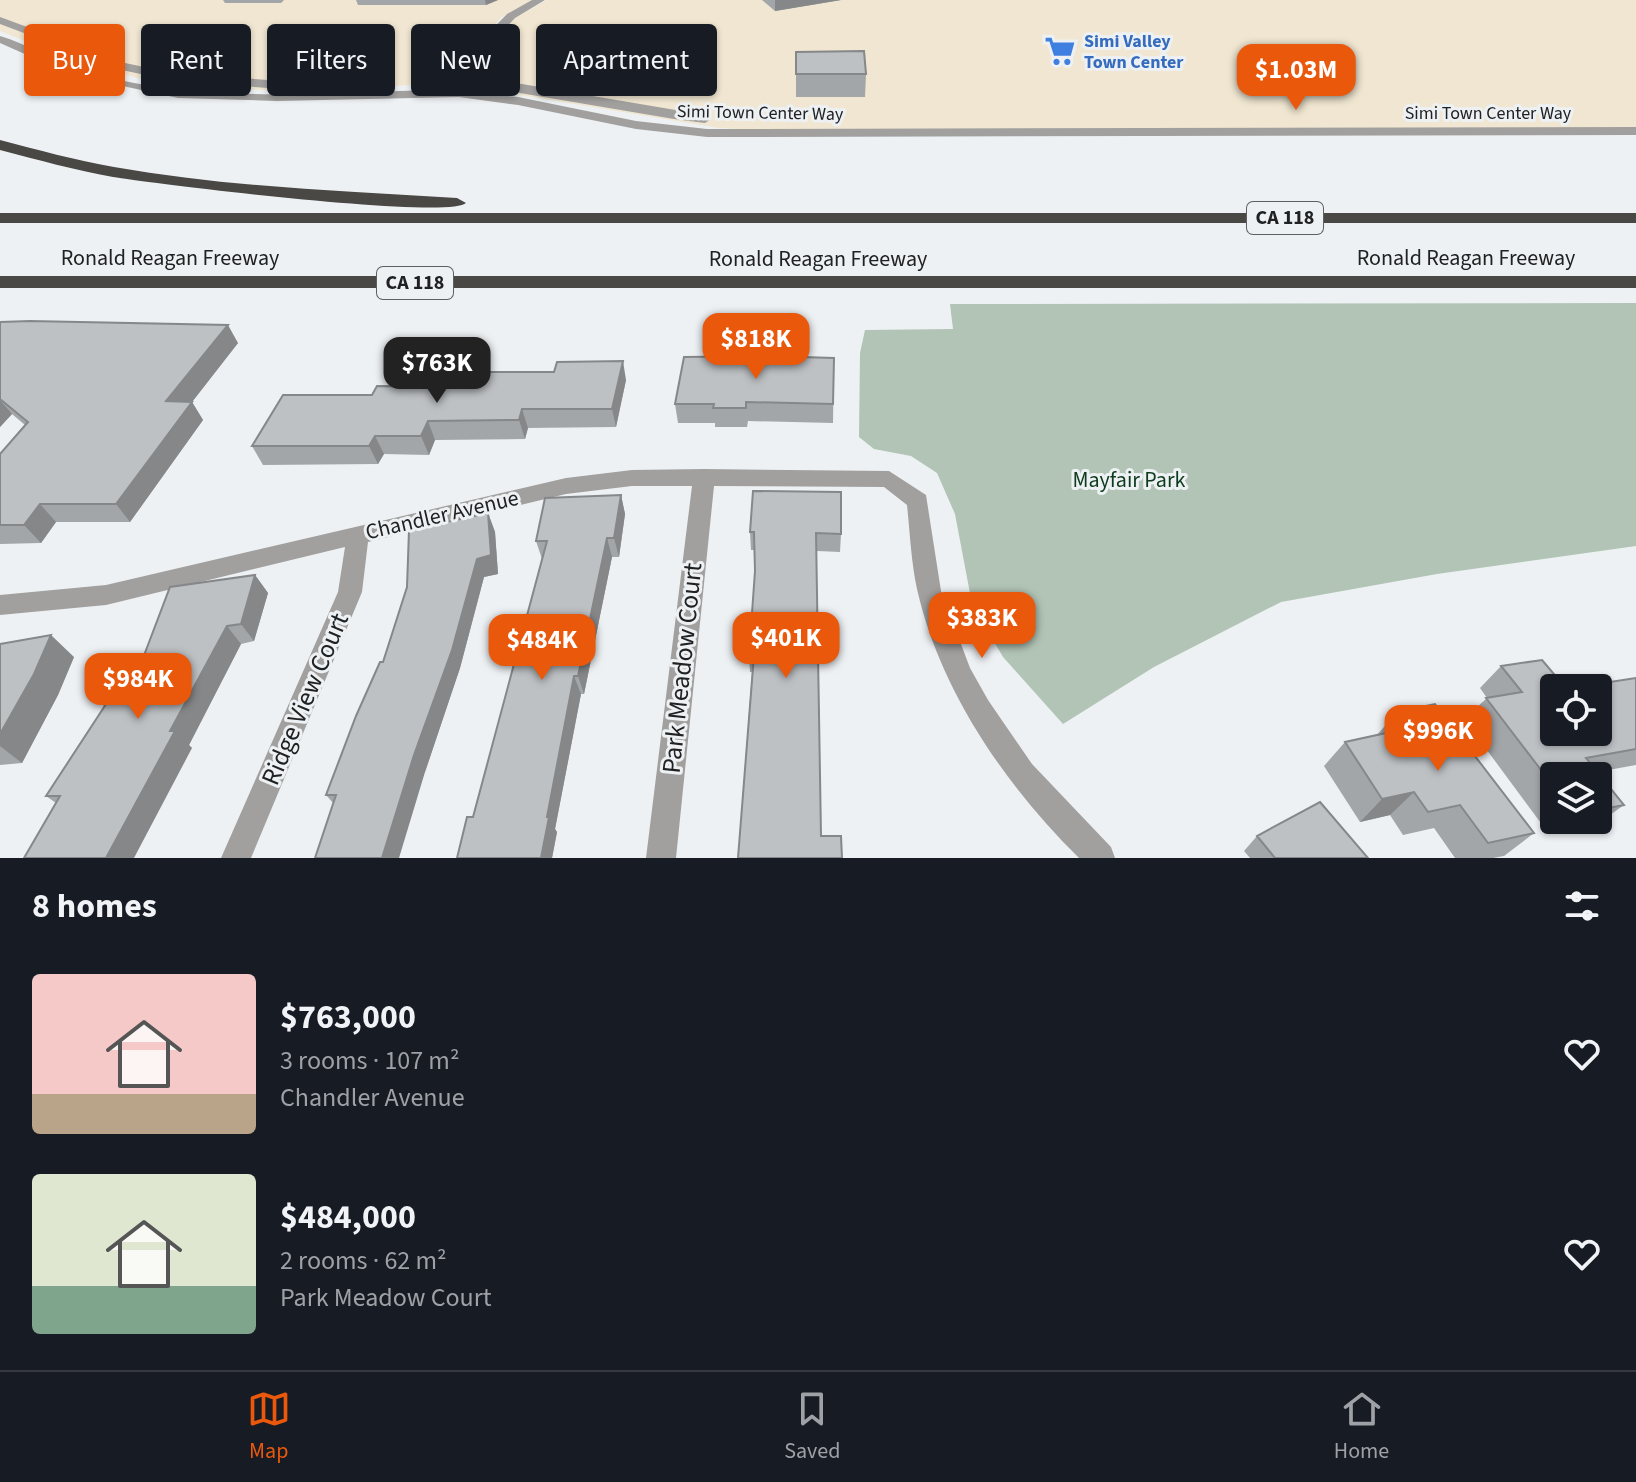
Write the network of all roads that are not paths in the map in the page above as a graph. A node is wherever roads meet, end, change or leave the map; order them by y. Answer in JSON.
{"nodes":[{"id":1,"x":540,"y":0,"type":"edge"},
{"id":2,"x":0,"y":20,"type":"edge"},
{"id":3,"x":503,"y":24,"type":"edge"},
{"id":4,"x":0,"y":39,"type":"edge"},
{"id":5,"x":267,"y":84,"type":"edge"},
{"id":6,"x":520,"y":88,"type":"edge"},
{"id":7,"x":411,"y":93,"type":"edge"},
{"id":8,"x":474,"y":96,"type":"edge"},
{"id":9,"x":956,"y":131,"type":"junction"},
{"id":10,"x":1636,"y":131,"type":"edge"},
{"id":11,"x":0,"y":145,"type":"edge"},
{"id":12,"x":0,"y":218,"type":"edge"},
{"id":13,"x":691,"y":218,"type":"junction"},
{"id":14,"x":1636,"y":218,"type":"edge"},
{"id":15,"x":0,"y":282,"type":"edge"},
{"id":16,"x":1636,"y":282,"type":"edge"},
{"id":17,"x":287,"y":283,"type":"junction"},
{"id":18,"x":0,"y":298,"type":"edge"},
{"id":19,"x":704,"y":477,"type":"junction"},
{"id":20,"x":358,"y":535,"type":"junction"},
{"id":21,"x":0,"y":605,"type":"edge"},
{"id":22,"x":236,"y":858,"type":"edge"},
{"id":23,"x":661,"y":858,"type":"edge"},
{"id":24,"x":1100,"y":858,"type":"edge"}],
"edges":[{"from":1,"to":3,"type":"street"},
{"from":2,"to":5,"type":"street"},
{"from":4,"to":7,"type":"street","name":"Simi Town Center Way"},
{"from":6,"to":9,"type":"street","name":"Simi Town Center Way"},
{"from":8,"to":9,"type":"street","name":"Simi Town Center Way"},
{"from":9,"to":10,"type":"street","name":"Simi Town Center Way"},
{"from":11,"to":13,"type":"highway"},
{"from":12,"to":13,"type":"highway","name":"Ronald Reagan Freeway","number":"CA 118"},
{"from":13,"to":14,"type":"highway","name":"Ronald Reagan Freeway","number":"CA 118"},
{"from":15,"to":17,"type":"highway","name":"Ronald Reagan Freeway","number":"CA 118"},
{"from":16,"to":17,"type":"highway","name":"Ronald Reagan Freeway","number":"CA 118"},
{"from":17,"to":18,"type":"highway"},
{"from":19,"to":20,"type":"street","name":"Chandler Avenue"},
{"from":19,"to":23,"type":"street","name":"Park Meadow Court"},
{"from":19,"to":24,"type":"street","name":"Chandler Avenue"},
{"from":20,"to":21,"type":"street","name":"Chandler Avenue"},
{"from":20,"to":22,"type":"street","name":"Ridge View Court"}]}
